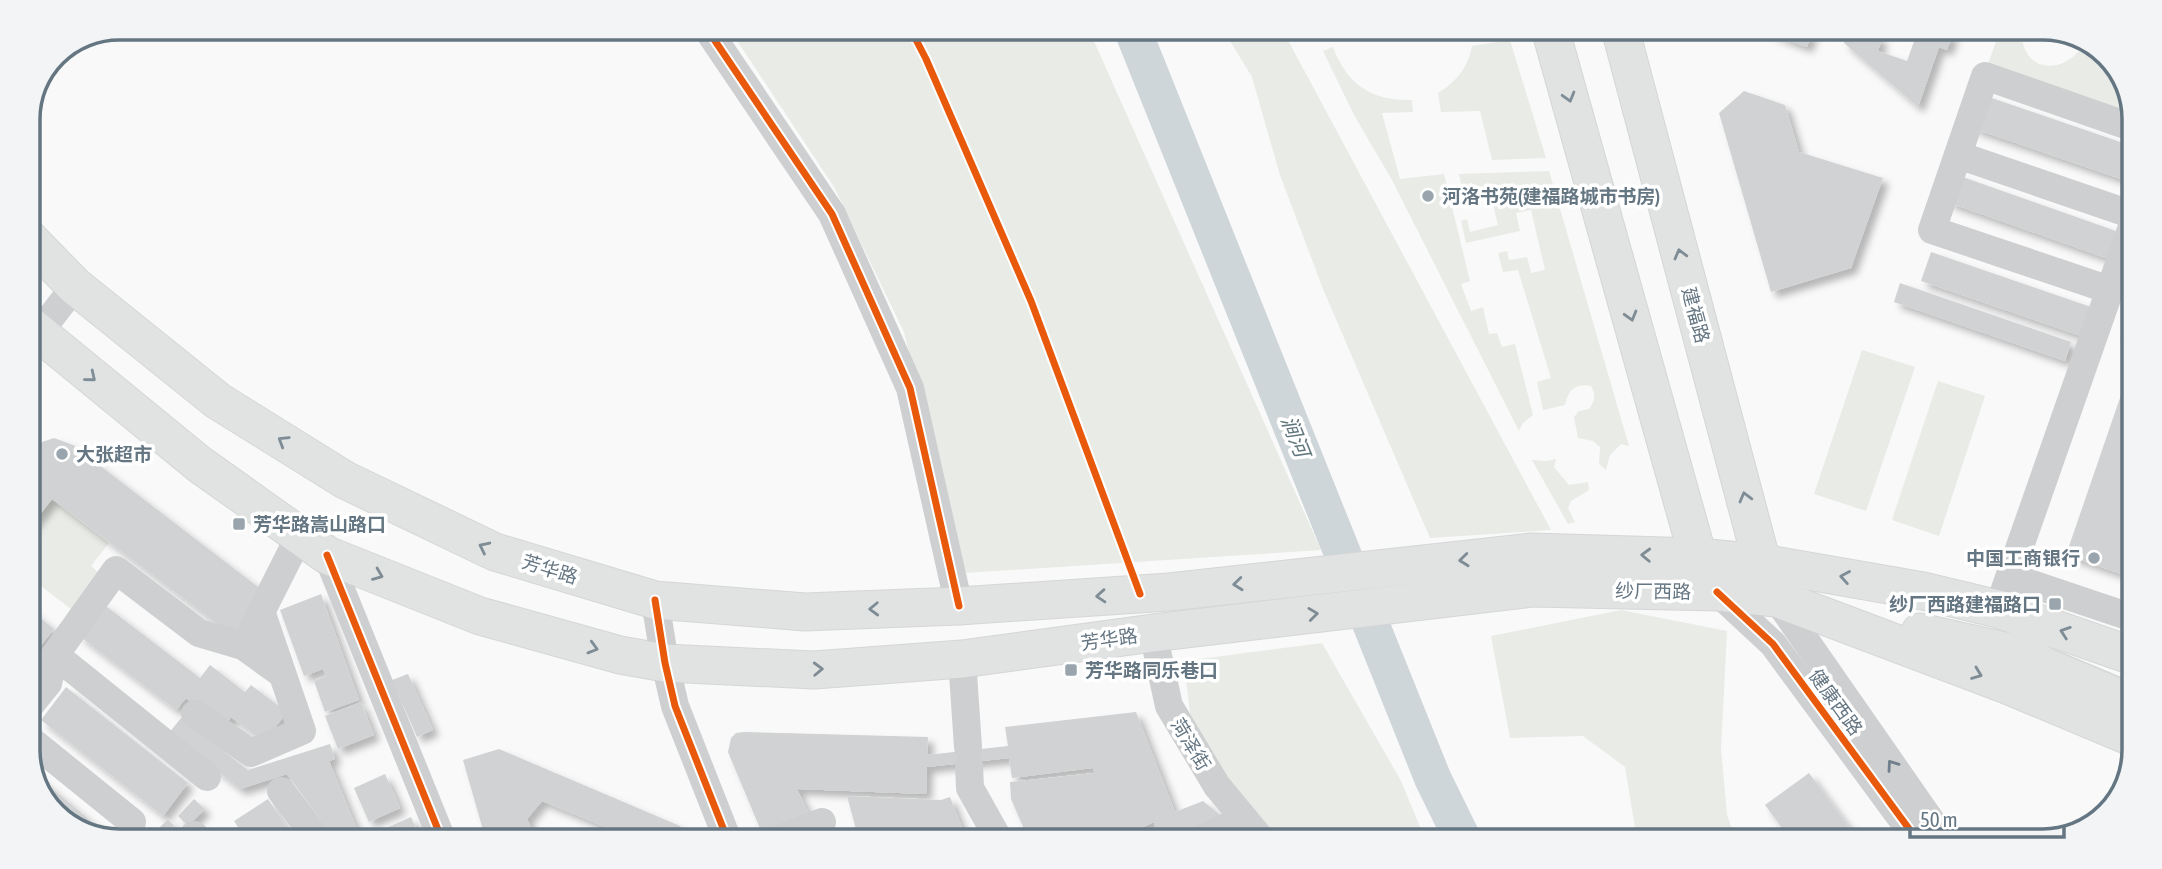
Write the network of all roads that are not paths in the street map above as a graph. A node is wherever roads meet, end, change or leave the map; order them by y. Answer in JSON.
{"nodes":[{"id":1,"x":713,"y":40,"type":"edge"},
{"id":2,"x":1553,"y":40,"type":"edge"},
{"id":3,"x":1623,"y":40,"type":"edge"},
{"id":4,"x":2122,"y":124,"type":"edge"},
{"id":5,"x":1958,"y":155,"type":"junction"},
{"id":6,"x":2122,"y":211,"type":"edge"},
{"id":7,"x":40,"y":250,"type":"edge"},
{"id":8,"x":71,"y":281,"type":"junction"},
{"id":9,"x":2119,"y":282,"type":"edge"},
{"id":10,"x":40,"y":321,"type":"edge"},
{"id":11,"x":40,"y":339,"type":"edge"},
{"id":12,"x":313,"y":546,"type":"junction"},
{"id":13,"x":1698,"y":557,"type":"junction"},
{"id":14,"x":1762,"y":563,"type":"junction"},
{"id":15,"x":1533,"y":570,"type":"junction"},
{"id":16,"x":1169,"y":592,"type":"joint"},
{"id":17,"x":1717,"y":593,"type":"junction"},
{"id":18,"x":2005,"y":593,"type":"junction"},
{"id":19,"x":1776,"y":598,"type":"junction"},
{"id":20,"x":655,"y":600,"type":"junction"},
{"id":21,"x":959,"y":606,"type":"junction"},
{"id":22,"x":262,"y":614,"type":"junction"},
{"id":23,"x":2122,"y":615,"type":"edge"},
{"id":24,"x":1163,"y":632,"type":"junction"},
{"id":25,"x":243,"y":646,"type":"junction"},
{"id":26,"x":2122,"y":650,"type":"edge"},
{"id":27,"x":2009,"y":653,"type":"junction"},
{"id":28,"x":55,"y":655,"type":"junction"},
{"id":29,"x":962,"y":659,"type":"junction"},
{"id":30,"x":665,"y":663,"type":"junction"},
{"id":31,"x":40,"y":673,"type":"edge"},
{"id":32,"x":282,"y":674,"type":"junction"},
{"id":33,"x":2122,"y":691,"type":"edge"},
{"id":34,"x":2122,"y":700,"type":"edge"},
{"id":35,"x":195,"y":714,"type":"dead end"},
{"id":36,"x":2122,"y":733,"type":"edge"},
{"id":37,"x":40,"y":748,"type":"edge"},
{"id":38,"x":207,"y":776,"type":"dead end"},
{"id":39,"x":281,"y":791,"type":"dead end"},
{"id":40,"x":821,"y":820,"type":"edge"},
{"id":41,"x":132,"y":821,"type":"dead end"},
{"id":42,"x":310,"y":829,"type":"edge"},
{"id":43,"x":437,"y":829,"type":"edge"},
{"id":44,"x":723,"y":829,"type":"edge"},
{"id":45,"x":801,"y":829,"type":"edge"},
{"id":46,"x":993,"y":829,"type":"edge"},
{"id":47,"x":1253,"y":829,"type":"edge"},
{"id":48,"x":1909,"y":829,"type":"edge"},
{"id":49,"x":1937,"y":829,"type":"edge"}],
"edges":[{"from":1,"to":21,"type":"street"},
{"from":2,"to":13,"type":"main road","one_way":true},
{"from":14,"to":3,"type":"main road","name":"建福路","one_way":true},
{"from":4,"to":5,"type":"street"},
{"from":5,"to":6,"type":"street"},
{"from":5,"to":9,"type":"street"},
{"from":7,"to":8,"type":"main road","name":"芳华路"},
{"from":8,"to":10,"type":"street"},
{"from":20,"to":8,"type":"main road","name":"芳华路","one_way":true},
{"from":9,"to":18,"type":"street"},
{"from":11,"to":12,"type":"main road","name":"芳华路","one_way":true},
{"from":12,"to":22,"type":"street"},
{"from":12,"to":30,"type":"main road","name":"芳华路","one_way":true},
{"from":12,"to":43,"type":"street"},
{"from":13,"to":14,"type":"main road","name":"纱厂西路"},
{"from":13,"to":15,"type":"main road","name":"纱厂西路","one_way":true},
{"from":13,"to":17,"type":"main road"},
{"from":18,"to":14,"type":"main road","name":"纱厂西路","one_way":true},
{"from":14,"to":19,"type":"main road","name":"建福路"},
{"from":15,"to":16,"type":"main road","name":"纱厂西路","one_way":true},
{"from":15,"to":17,"type":"main road","name":"纱厂西路"},
{"from":24,"to":15,"type":"main road","name":"纱厂西路","one_way":true},
{"from":16,"to":21,"type":"main road","name":"芳华路","one_way":true},
{"from":17,"to":19,"type":"main road","name":"纱厂西路"},
{"from":17,"to":48,"type":"street","name":"健康西路"},
{"from":18,"to":23,"type":"street"},
{"from":26,"to":18,"type":"main road","name":"纱厂西路","one_way":true},
{"from":19,"to":27,"type":"main road"},
{"from":19,"to":36,"type":"main road","name":"纱厂西路","one_way":true},
{"from":49,"to":19,"type":"street","name":"健康西路","one_way":true},
{"from":21,"to":20,"type":"main road","name":"芳华路","one_way":true},
{"from":20,"to":30,"type":"street"},
{"from":22,"to":25,"type":"street"},
{"from":22,"to":32,"type":"street"},
{"from":24,"to":29,"type":"main road","name":"芳华路"},
{"from":24,"to":47,"type":"street","name":"菏泽街"},
{"from":25,"to":28,"type":"street"},
{"from":25,"to":32,"type":"street"},
{"from":27,"to":33,"type":"main road"},
{"from":27,"to":34,"type":"highway"},
{"from":28,"to":31,"type":"street"},
{"from":28,"to":38,"type":"street"},
{"from":30,"to":29,"type":"main road","name":"芳华路","one_way":true},
{"from":29,"to":46,"type":"street"},
{"from":30,"to":44,"type":"street"},
{"from":32,"to":35,"type":"street"},
{"from":37,"to":41,"type":"street"},
{"from":39,"to":42,"type":"street"},
{"from":40,"to":45,"type":"street"}]}
